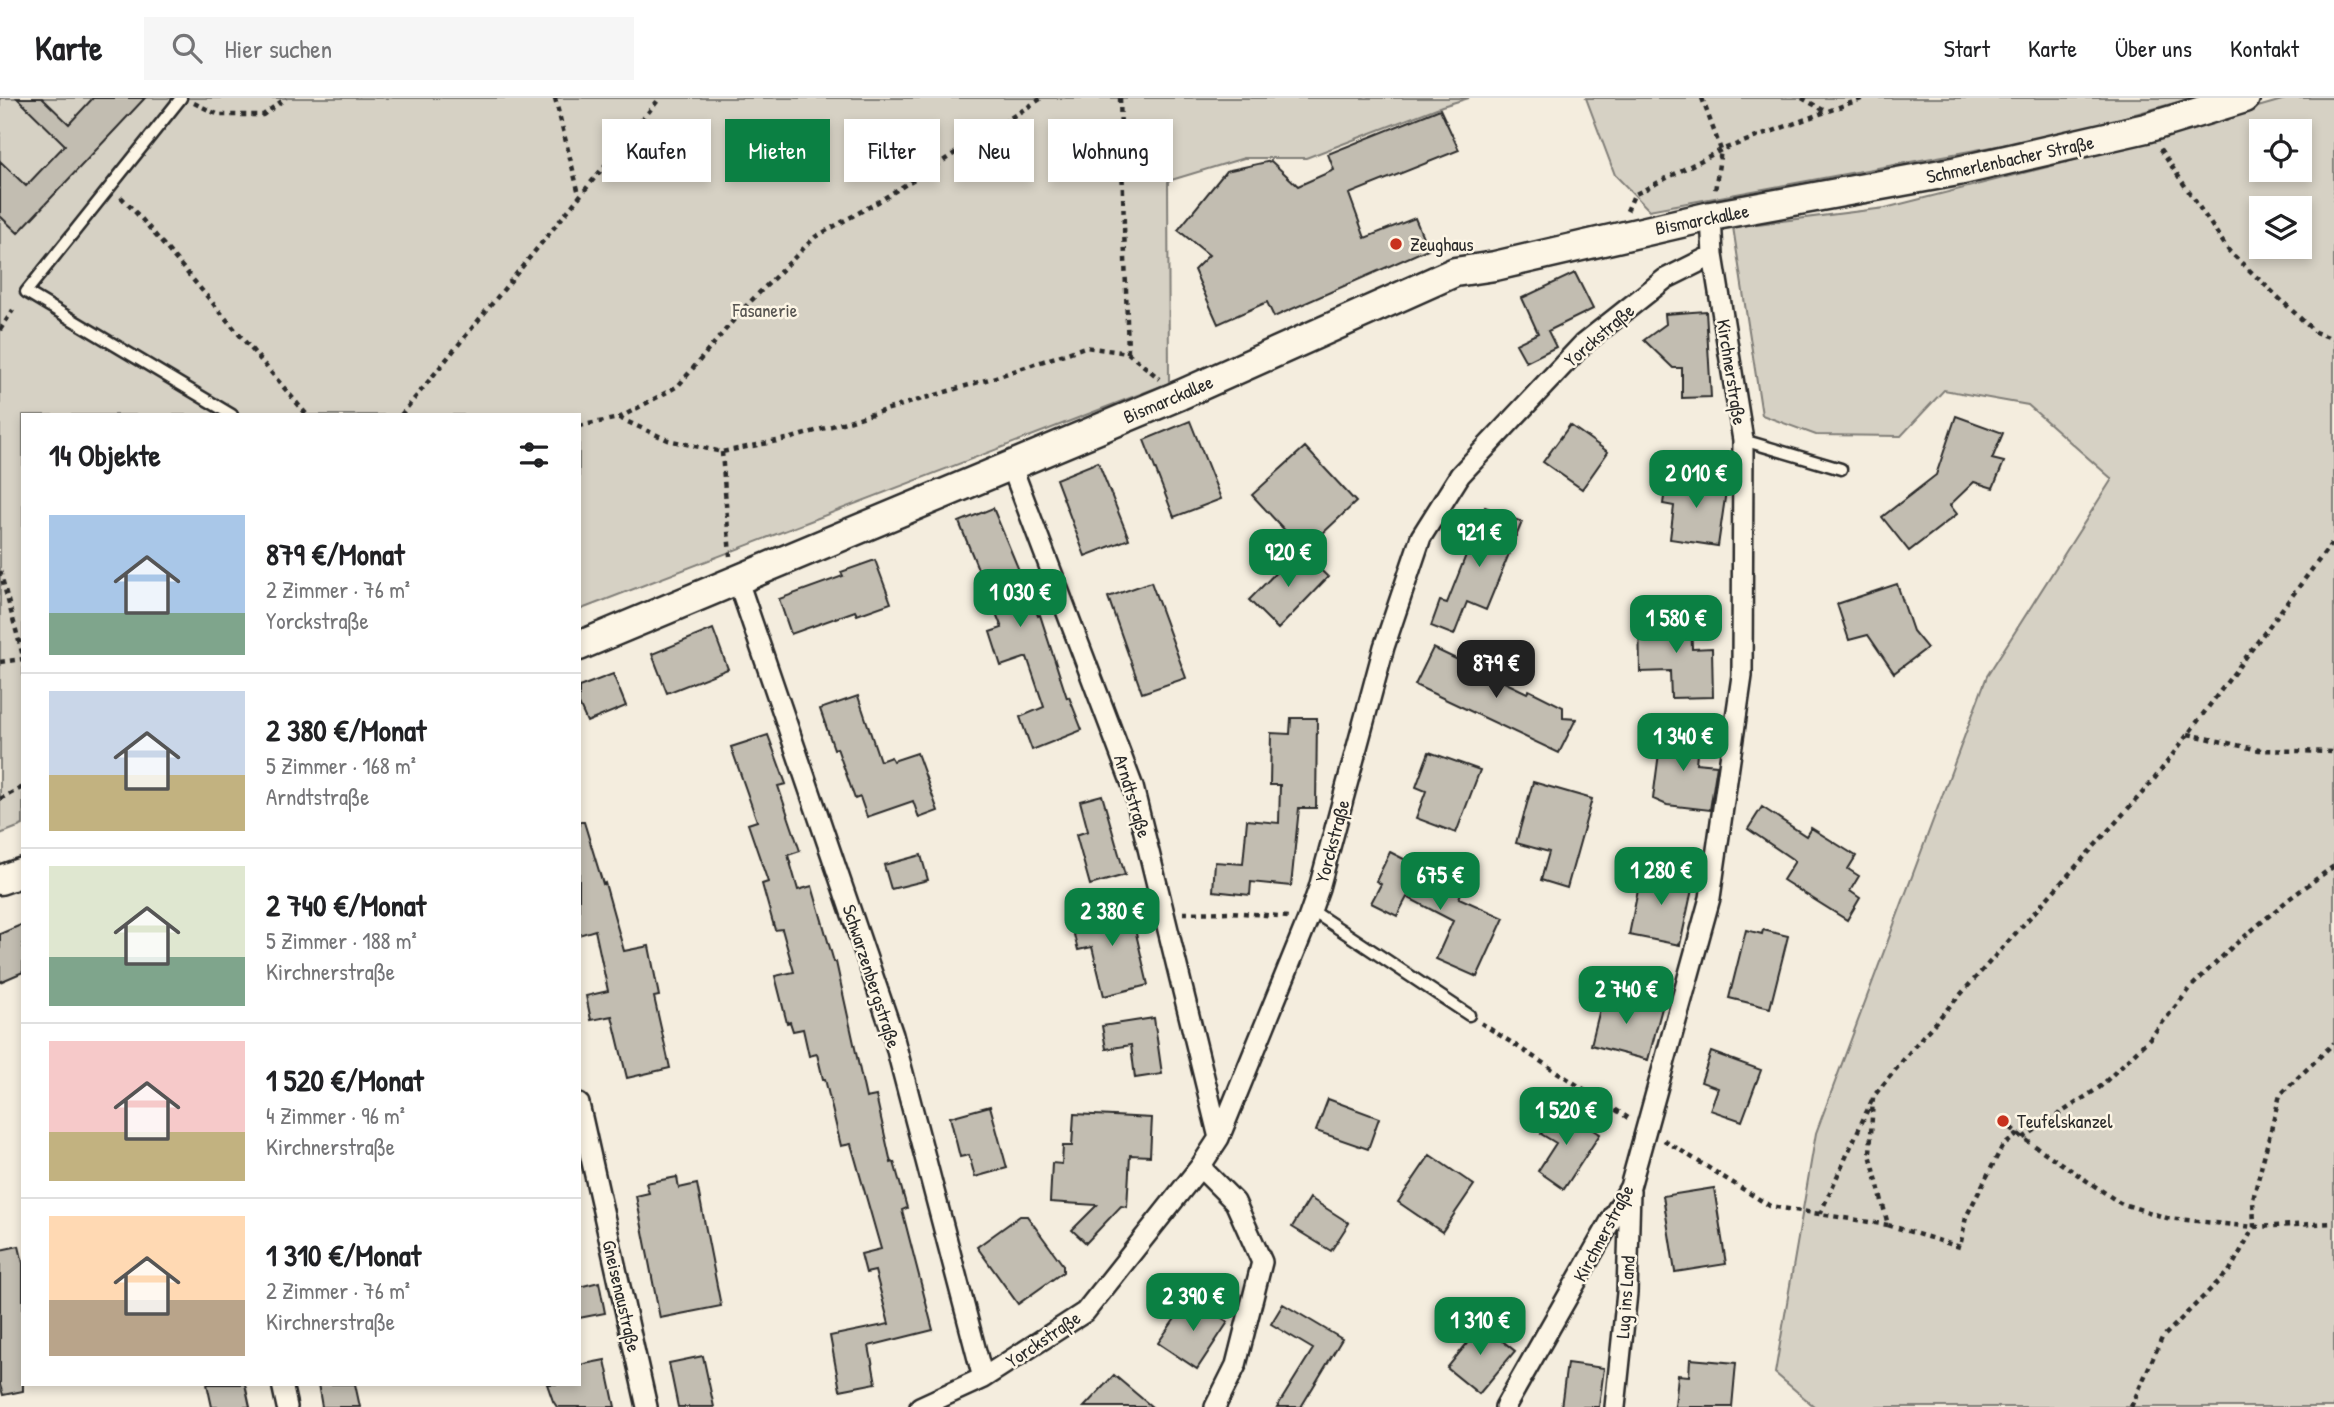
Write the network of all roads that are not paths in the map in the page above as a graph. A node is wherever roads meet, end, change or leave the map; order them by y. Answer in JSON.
{"nodes":[{"id":1,"x":181,"y":98,"type":"edge"},
{"id":2,"x":2245,"y":98,"type":"edge"},
{"id":3,"x":1772,"y":206,"type":"joint"},
{"id":4,"x":1711,"y":216,"type":"junction"},
{"id":5,"x":1713,"y":255,"type":"junction"},
{"id":6,"x":229,"y":413,"type":"edge"},
{"id":7,"x":1743,"y":440,"type":"junction"},
{"id":8,"x":1011,"y":465,"type":"junction"},
{"id":9,"x":1841,"y":469,"type":"dead end"},
{"id":10,"x":734,"y":570,"type":"junction"},
{"id":11,"x":581,"y":645,"type":"edge"},
{"id":12,"x":21,"y":873,"type":"edge"},
{"id":13,"x":0,"y":880,"type":"edge"},
{"id":14,"x":1311,"y":910,"type":"junction"},
{"id":15,"x":1469,"y":1014,"type":"road end"},
{"id":16,"x":581,"y":1113,"type":"edge"},
{"id":17,"x":1219,"y":1138,"type":"junction"},
{"id":18,"x":1200,"y":1167,"type":"junction"},
{"id":19,"x":1630,"y":1187,"type":"junction"},
{"id":20,"x":984,"y":1378,"type":"junction"},
{"id":21,"x":282,"y":1386,"type":"edge"},
{"id":22,"x":287,"y":1407,"type":"edge"},
{"id":23,"x":647,"y":1407,"type":"edge"},
{"id":24,"x":920,"y":1407,"type":"edge"},
{"id":25,"x":1215,"y":1407,"type":"edge"},
{"id":26,"x":1505,"y":1407,"type":"edge"},
{"id":27,"x":1615,"y":1407,"type":"edge"}],
"edges":[{"from":1,"to":6,"type":"lane"},
{"from":2,"to":3,"type":"street","name":"Schmerlenbacher Straße"},
{"from":3,"to":4,"type":"street","name":"Bismarckallee"},
{"from":4,"to":5,"type":"street","name":"Kirchnerstraße"},
{"from":4,"to":8,"type":"street","name":"Bismarckallee"},
{"from":5,"to":7,"type":"street","name":"Kirchnerstraße"},
{"from":5,"to":14,"type":"street","name":"Yorckstraße"},
{"from":7,"to":9,"type":"lane"},
{"from":7,"to":19,"type":"street","name":"Kirchnerstraße"},
{"from":8,"to":10,"type":"street","name":"Bismarckallee"},
{"from":8,"to":17,"type":"street","name":"Arndtstraße"},
{"from":10,"to":11,"type":"street","name":"Bismarckallee"},
{"from":10,"to":20,"type":"street","name":"Schwarzenbergstraße"},
{"from":12,"to":13,"type":"street"},
{"from":14,"to":15,"type":"lane"},
{"from":14,"to":17,"type":"street","name":"Yorckstraße"},
{"from":16,"to":23,"type":"street","name":"Gneisenaustraße"},
{"from":17,"to":18,"type":"street","name":"Yorckstraße"},
{"from":18,"to":20,"type":"street","name":"Yorckstraße"},
{"from":18,"to":25,"type":"street"},
{"from":19,"to":26,"type":"street","name":"Kirchnerstraße"},
{"from":19,"to":27,"type":"street","name":"Lug ins Land"},
{"from":20,"to":24,"type":"street","name":"Yorckstraße"},
{"from":21,"to":22,"type":"street"}]}
